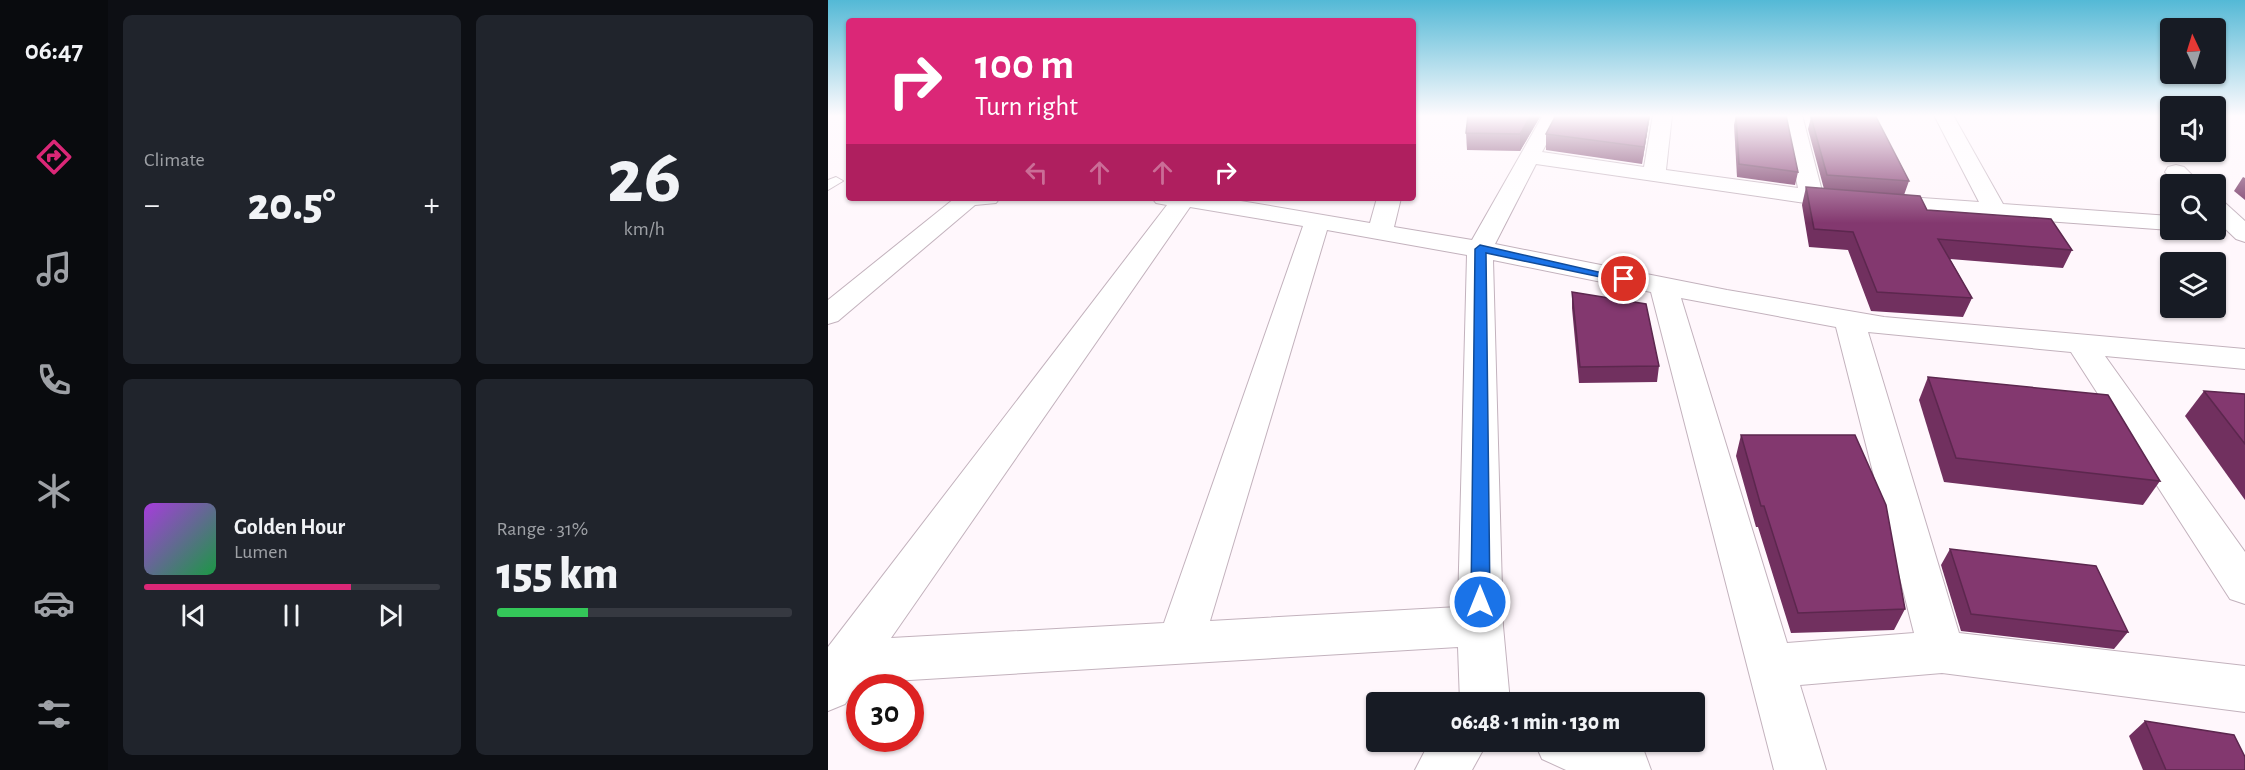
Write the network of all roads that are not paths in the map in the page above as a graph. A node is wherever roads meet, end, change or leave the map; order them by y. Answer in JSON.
{"nodes":[{"id":1,"x":1532,"y":151,"type":"edge"},
{"id":2,"x":1658,"y":151,"type":"edge"},
{"id":3,"x":1801,"y":151,"type":"edge"},
{"id":4,"x":1963,"y":151,"type":"edge"},
{"id":5,"x":1529,"y":157,"type":"junction"},
{"id":6,"x":1654,"y":174,"type":"junction"},
{"id":7,"x":1812,"y":197,"type":"junction"},
{"id":8,"x":965,"y":201,"type":"edge"},
{"id":9,"x":1185,"y":201,"type":"edge"},
{"id":10,"x":1198,"y":201,"type":"edge"},
{"id":11,"x":1388,"y":201,"type":"edge"},
{"id":12,"x":1995,"y":210,"type":"junction"},
{"id":13,"x":1317,"y":221,"type":"junction"},
{"id":14,"x":2160,"y":223,"type":"edge"},
{"id":15,"x":1380,"y":232,"type":"junction"},
{"id":16,"x":1480,"y":249,"type":"junction"},
{"id":17,"x":1665,"y":287,"type":"junction"},
{"id":18,"x":828,"y":315,"type":"edge"},
{"id":19,"x":1849,"y":320,"type":"junction"},
{"id":20,"x":2081,"y":344,"type":"junction"},
{"id":21,"x":2245,"y":359,"type":"edge"},
{"id":22,"x":2245,"y":585,"type":"edge"},
{"id":23,"x":1480,"y":626,"type":"junction"},
{"id":24,"x":1180,"y":643,"type":"junction"},
{"id":25,"x":1942,"y":652,"type":"junction"},
{"id":26,"x":1773,"y":666,"type":"junction"},
{"id":27,"x":837,"y":675,"type":"edge"},
{"id":28,"x":2245,"y":689,"type":"edge"},
{"id":29,"x":1484,"y":692,"type":"edge"},
{"id":30,"x":1454,"y":752,"type":"edge"},
{"id":31,"x":1585,"y":752,"type":"edge"},
{"id":32,"x":1441,"y":770,"type":"edge"},
{"id":33,"x":1625,"y":770,"type":"edge"},
{"id":34,"x":1800,"y":770,"type":"edge"}],
"edges":[{"from":1,"to":5,"type":"street"},
{"from":2,"to":6,"type":"street"},
{"from":3,"to":7,"type":"street"},
{"from":4,"to":12,"type":"street"},
{"from":5,"to":6,"type":"street"},
{"from":5,"to":16,"type":"street"},
{"from":6,"to":7,"type":"street"},
{"from":7,"to":12,"type":"street"},
{"from":8,"to":18,"type":"street"},
{"from":9,"to":27,"type":"street"},
{"from":10,"to":13,"type":"street"},
{"from":11,"to":15,"type":"street"},
{"from":12,"to":14,"type":"street"},
{"from":13,"to":15,"type":"street"},
{"from":13,"to":24,"type":"street"},
{"from":15,"to":16,"type":"street"},
{"from":16,"to":17,"type":"street"},
{"from":16,"to":23,"type":"street"},
{"from":17,"to":19,"type":"street"},
{"from":17,"to":26,"type":"street"},
{"from":19,"to":20,"type":"street"},
{"from":19,"to":25,"type":"street"},
{"from":20,"to":21,"type":"street"},
{"from":20,"to":22,"type":"street"},
{"from":23,"to":24,"type":"street"},
{"from":23,"to":29,"type":"street"},
{"from":24,"to":27,"type":"street"},
{"from":25,"to":26,"type":"street"},
{"from":25,"to":28,"type":"street"},
{"from":26,"to":34,"type":"street"},
{"from":30,"to":32,"type":"street"},
{"from":31,"to":33,"type":"street"}]}
